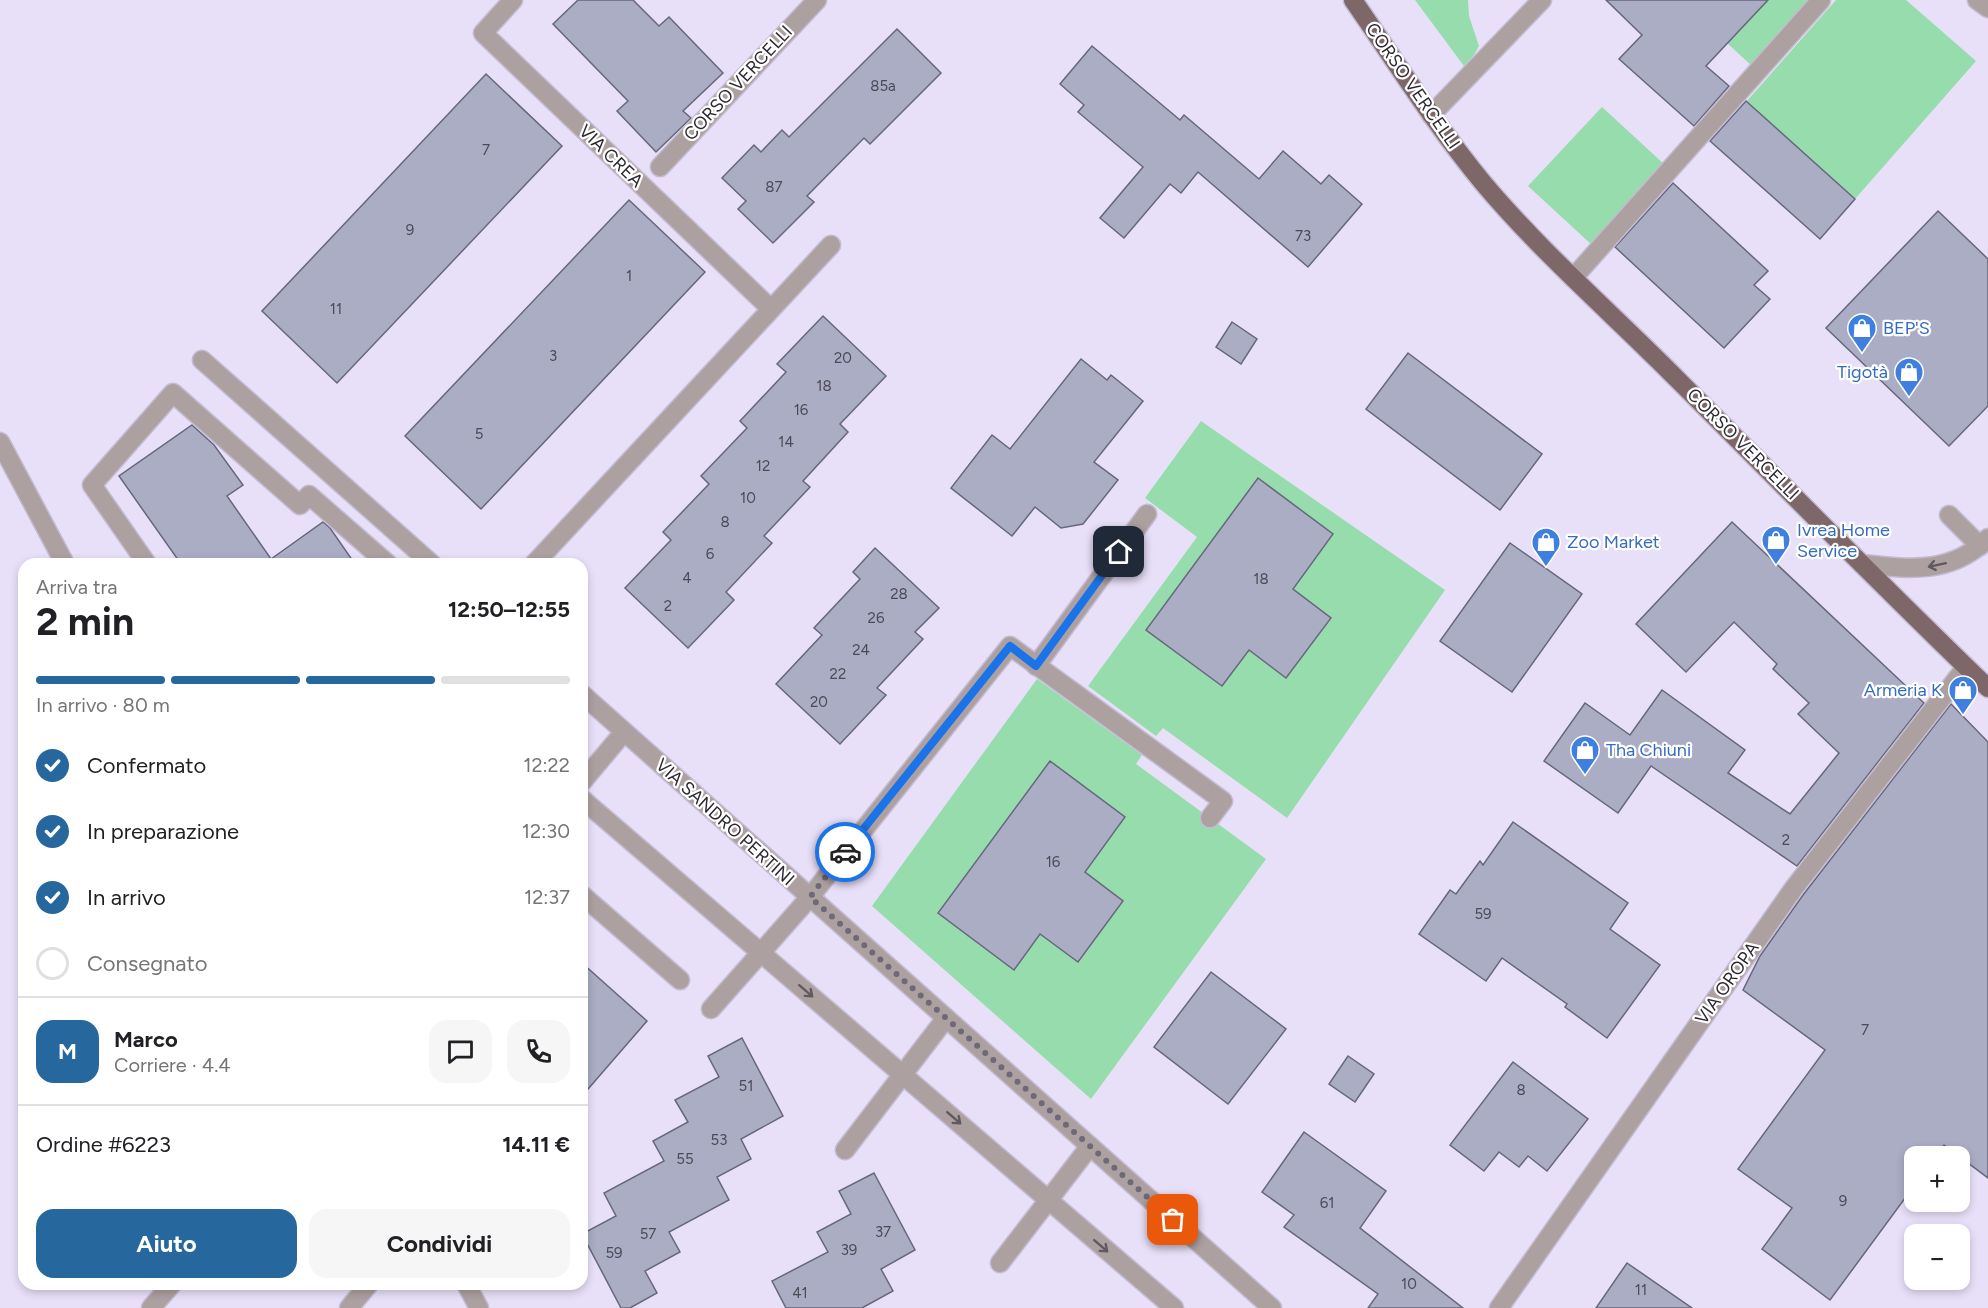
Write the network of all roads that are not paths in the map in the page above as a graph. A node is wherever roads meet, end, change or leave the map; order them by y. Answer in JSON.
{"nodes":[{"id":1,"x":513,"y":0,"type":"edge"},
{"id":2,"x":817,"y":0,"type":"edge"},
{"id":3,"x":1353,"y":0,"type":"edge"},
{"id":4,"x":1542,"y":0,"type":"edge"},
{"id":5,"x":1821,"y":0,"type":"edge"},
{"id":6,"x":1977,"y":0,"type":"edge"},
{"id":7,"x":1988,"y":8,"type":"edge"},
{"id":8,"x":1431,"y":115,"type":"junction"},
{"id":9,"x":660,"y":167,"type":"dead end"},
{"id":10,"x":831,"y":245,"type":"dead end"},
{"id":11,"x":1573,"y":278,"type":"junction"},
{"id":12,"x":771,"y":309,"type":"junction"},
{"id":13,"x":202,"y":360,"type":"dead end"},
{"id":14,"x":0,"y":442,"type":"edge"},
{"id":15,"x":1147,"y":514,"type":"dead end"},
{"id":16,"x":1949,"y":515,"type":"dead end"},
{"id":17,"x":1984,"y":542,"type":"edge"},
{"id":18,"x":61,"y":558,"type":"edge"},
{"id":19,"x":143,"y":558,"type":"edge"},
{"id":20,"x":381,"y":558,"type":"edge"},
{"id":21,"x":425,"y":558,"type":"edge"},
{"id":22,"x":540,"y":558,"type":"edge"},
{"id":23,"x":1862,"y":564,"type":"junction"},
{"id":24,"x":1036,"y":666,"type":"junction"},
{"id":25,"x":1966,"y":667,"type":"junction"},
{"id":26,"x":1988,"y":688,"type":"edge"},
{"id":27,"x":588,"y":699,"type":"edge"},
{"id":28,"x":624,"y":732,"type":"junction"},
{"id":29,"x":588,"y":775,"type":"edge"},
{"id":30,"x":588,"y":804,"type":"edge"},
{"id":31,"x":1210,"y":818,"type":"dead end"},
{"id":32,"x":810,"y":897,"type":"junction"},
{"id":33,"x":588,"y":901,"type":"edge"},
{"id":34,"x":761,"y":953,"type":"junction"},
{"id":35,"x":680,"y":980,"type":"dead end"},
{"id":36,"x":711,"y":1009,"type":"dead end"},
{"id":37,"x":946,"y":1018,"type":"junction"},
{"id":38,"x":903,"y":1075,"type":"junction"},
{"id":39,"x":1090,"y":1146,"type":"junction"},
{"id":40,"x":845,"y":1150,"type":"dead end"},
{"id":41,"x":1049,"y":1200,"type":"junction"},
{"id":42,"x":1000,"y":1263,"type":"dead end"},
{"id":43,"x":167,"y":1290,"type":"edge"},
{"id":44,"x":364,"y":1290,"type":"edge"},
{"id":45,"x":469,"y":1290,"type":"edge"},
{"id":46,"x":151,"y":1308,"type":"edge"},
{"id":47,"x":349,"y":1308,"type":"edge"},
{"id":48,"x":479,"y":1308,"type":"edge"},
{"id":49,"x":1174,"y":1308,"type":"edge"},
{"id":50,"x":1272,"y":1308,"type":"edge"},
{"id":51,"x":1499,"y":1308,"type":"edge"}],
"edges":[{"from":1,"to":12,"type":"street","name":"VIA CREA"},
{"from":2,"to":9,"type":"street","name":"CORSO VERCELLI"},
{"from":3,"to":8,"type":"main road","name":"CORSO VERCELLI"},
{"from":4,"to":8,"type":"street"},
{"from":5,"to":11,"type":"street"},
{"from":6,"to":7,"type":"street"},
{"from":8,"to":11,"type":"main road","name":"CORSO VERCELLI"},
{"from":10,"to":12,"type":"street"},
{"from":11,"to":23,"type":"main road","name":"CORSO VERCELLI"},
{"from":12,"to":22,"type":"street"},
{"from":13,"to":21,"type":"street"},
{"from":14,"to":18,"type":"street"},
{"from":15,"to":24,"type":"street"},
{"from":16,"to":17,"type":"street"},
{"from":17,"to":23,"type":"street","one_way":true},
{"from":19,"to":20,"type":"street"},
{"from":23,"to":25,"type":"main road","name":"CORSO VERCELLI"},
{"from":24,"to":31,"type":"street"},
{"from":24,"to":32,"type":"street"},
{"from":25,"to":26,"type":"main road","name":"CORSO VERCELLI"},
{"from":25,"to":51,"type":"street","name":"VIA OROPA"},
{"from":27,"to":28,"type":"street","name":"VIA SANDRO PERTINI"},
{"from":28,"to":29,"type":"street"},
{"from":28,"to":32,"type":"street","name":"VIA SANDRO PERTINI"},
{"from":30,"to":34,"type":"street"},
{"from":32,"to":34,"type":"street"},
{"from":32,"to":37,"type":"street","name":"VIA SANDRO PERTINI"},
{"from":33,"to":35,"type":"street"},
{"from":34,"to":36,"type":"street"},
{"from":34,"to":38,"type":"street","one_way":true},
{"from":37,"to":38,"type":"street"},
{"from":37,"to":39,"type":"street","name":"VIA SANDRO PERTINI"},
{"from":38,"to":40,"type":"street"},
{"from":38,"to":41,"type":"street","one_way":true},
{"from":39,"to":41,"type":"street"},
{"from":39,"to":50,"type":"street","name":"VIA SANDRO PERTINI"},
{"from":41,"to":42,"type":"street"},
{"from":41,"to":49,"type":"street","one_way":true},
{"from":43,"to":46,"type":"street"},
{"from":44,"to":47,"type":"street"},
{"from":45,"to":48,"type":"street"}]}
